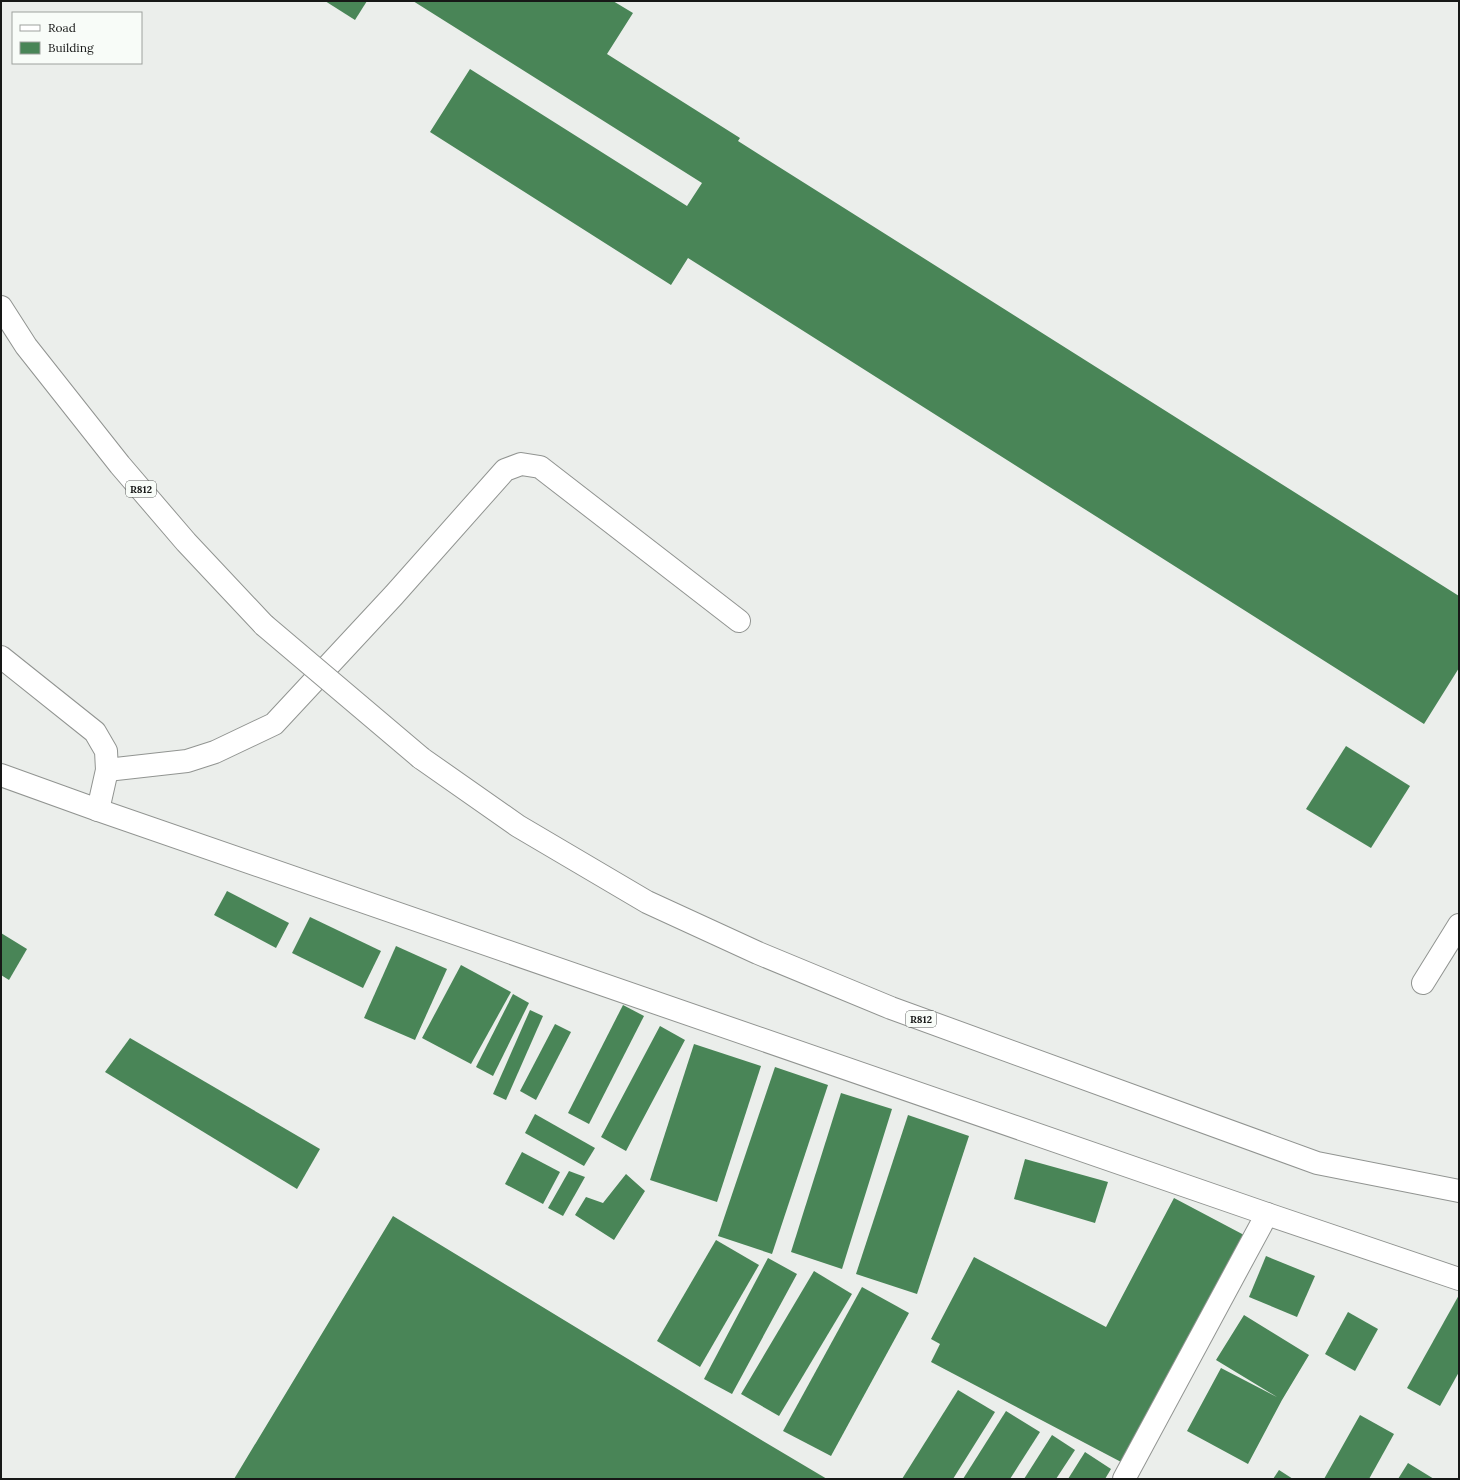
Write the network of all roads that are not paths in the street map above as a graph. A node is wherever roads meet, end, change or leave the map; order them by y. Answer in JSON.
{"nodes":[{"id":1,"x":1,"y":307,"type":"edge"},
{"id":2,"x":739,"y":621,"type":"dead end"},
{"id":3,"x":1,"y":657,"type":"edge"},
{"id":4,"x":107,"y":770,"type":"junction"},
{"id":5,"x":1,"y":775,"type":"edge"},
{"id":6,"x":98,"y":810,"type":"junction"},
{"id":7,"x":1459,"y":925,"type":"edge"},
{"id":8,"x":1423,"y":983,"type":"dead end"},
{"id":9,"x":1459,"y":1190,"type":"edge"},
{"id":10,"x":1267,"y":1214,"type":"junction"},
{"id":11,"x":1459,"y":1279,"type":"edge"},
{"id":12,"x":1124,"y":1479,"type":"edge"}],
"edges":[{"from":1,"to":9,"type":"main road","number":"R812","bridge":true},
{"from":2,"to":4,"type":"main road"},
{"from":3,"to":4,"type":"main road"},
{"from":4,"to":6,"type":"main road"},
{"from":5,"to":6,"type":"main road"},
{"from":6,"to":10,"type":"main road"},
{"from":7,"to":8,"type":"main road"},
{"from":10,"to":11,"type":"main road"},
{"from":10,"to":12,"type":"main road"}]}
